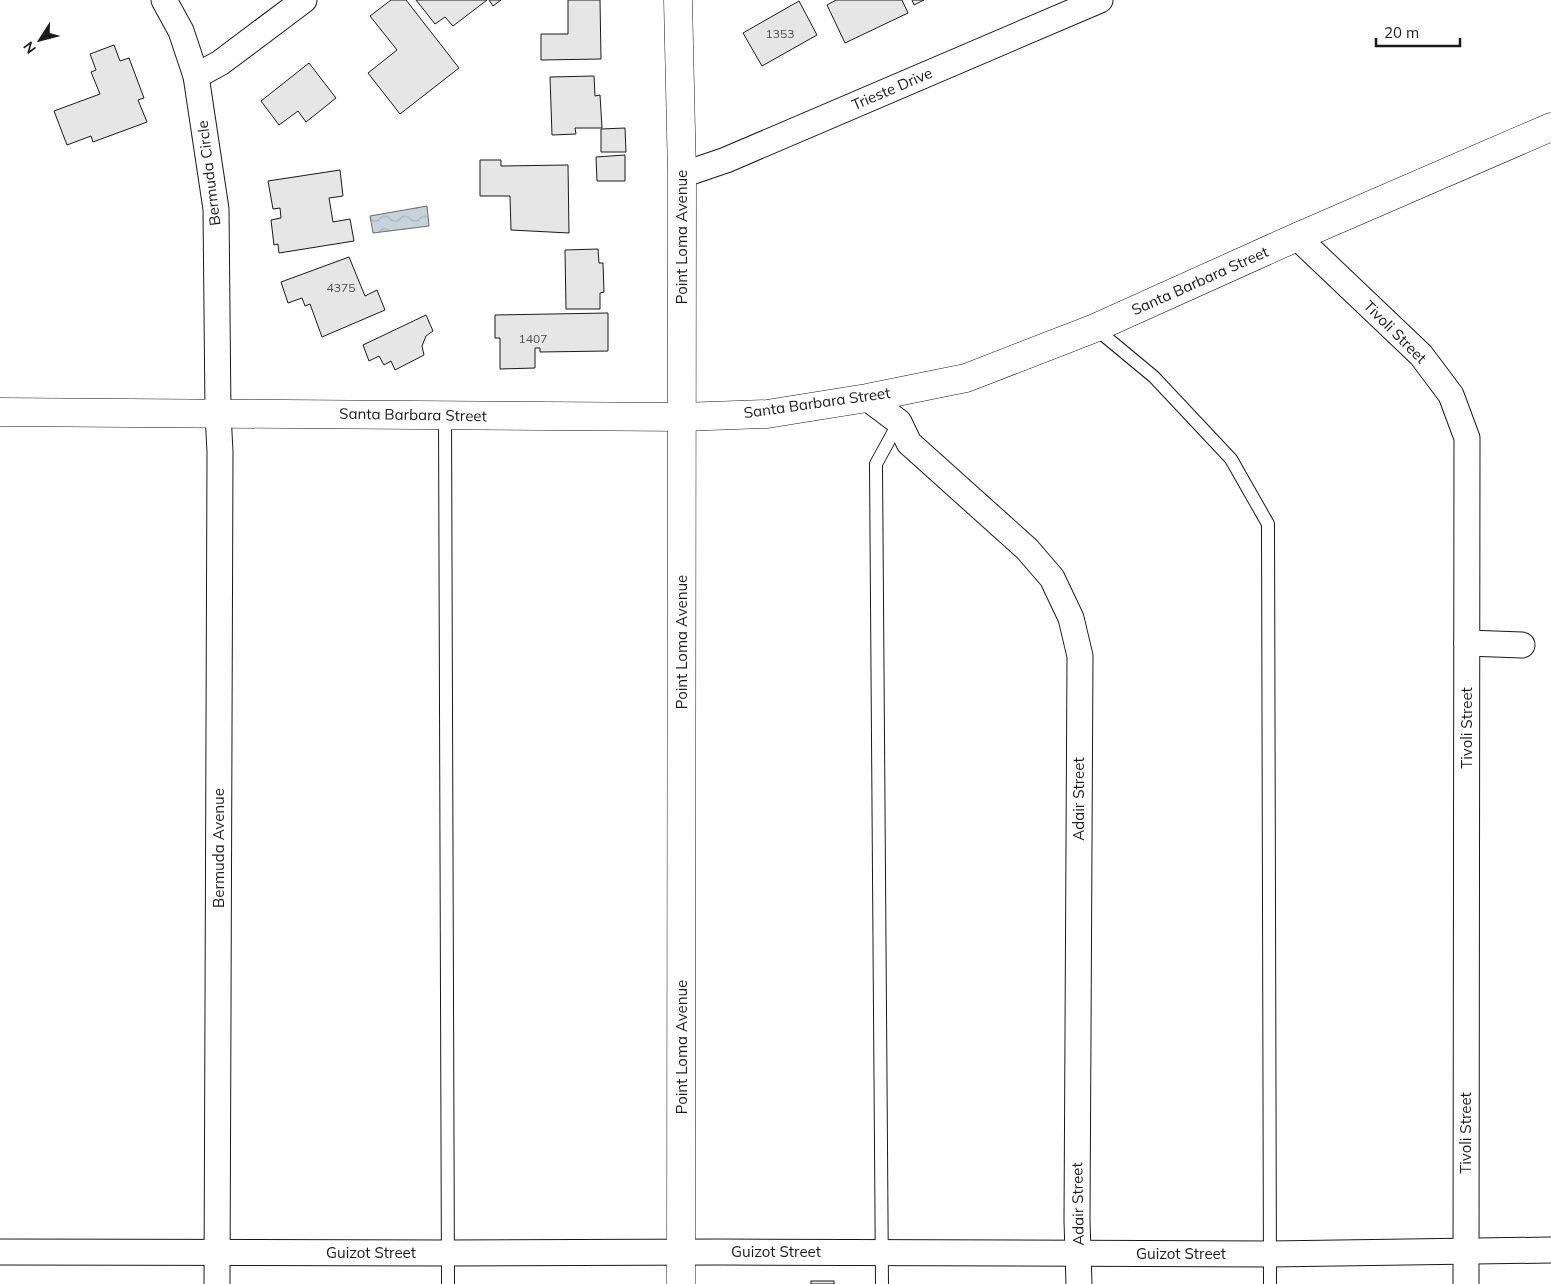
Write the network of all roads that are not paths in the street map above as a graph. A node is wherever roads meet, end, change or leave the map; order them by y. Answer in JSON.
{"nodes":[{"id":1,"x":164,"y":0,"type":"edge"},
{"id":2,"x":304,"y":0,"type":"edge"},
{"id":3,"x":678,"y":0,"type":"edge"},
{"id":4,"x":1100,"y":0,"type":"edge"},
{"id":5,"x":196,"y":76,"type":"junction"},
{"id":6,"x":1551,"y":127,"type":"edge"},
{"id":7,"x":682,"y":175,"type":"junction"},
{"id":8,"x":1297,"y":237,"type":"junction"},
{"id":9,"x":1096,"y":328,"type":"junction"},
{"id":10,"x":867,"y":398,"type":"junction"},
{"id":11,"x":0,"y":412,"type":"edge"},
{"id":12,"x":218,"y":413,"type":"junction"},
{"id":13,"x":445,"y":415,"type":"junction"},
{"id":14,"x":682,"y":417,"type":"junction"},
{"id":15,"x":899,"y":422,"type":"junction"},
{"id":16,"x":1467,"y":643,"type":"junction"},
{"id":17,"x":1522,"y":645,"type":"dead end"},
{"id":18,"x":1551,"y":1250,"type":"edge"},
{"id":19,"x":0,"y":1252,"type":"edge"},
{"id":20,"x":681,"y":1252,"type":"junction"},
{"id":21,"x":1466,"y":1252,"type":"junction"},
{"id":22,"x":217,"y":1253,"type":"junction"},
{"id":23,"x":448,"y":1253,"type":"junction"},
{"id":24,"x":882,"y":1253,"type":"junction"},
{"id":25,"x":1079,"y":1253,"type":"junction"},
{"id":26,"x":1270,"y":1254,"type":"junction"},
{"id":27,"x":217,"y":1284,"type":"edge"},
{"id":28,"x":448,"y":1284,"type":"edge"},
{"id":29,"x":682,"y":1284,"type":"edge"},
{"id":30,"x":882,"y":1284,"type":"edge"},
{"id":31,"x":1079,"y":1284,"type":"edge"},
{"id":32,"x":1270,"y":1284,"type":"edge"},
{"id":33,"x":1466,"y":1284,"type":"edge"}],
"edges":[{"from":1,"to":5,"type":"street","name":"Bermuda Circle"},
{"from":2,"to":5,"type":"street"},
{"from":3,"to":7,"type":"street","name":"Point Loma Avenue"},
{"from":4,"to":7,"type":"street","name":"Trieste Drive"},
{"from":5,"to":12,"type":"street","name":"Bermuda Circle"},
{"from":6,"to":8,"type":"street","name":"Santa Barbara Street"},
{"from":7,"to":14,"type":"street","name":"Point Loma Avenue"},
{"from":8,"to":9,"type":"street","name":"Santa Barbara Street"},
{"from":8,"to":16,"type":"street","name":"Tivoli Street"},
{"from":9,"to":10,"type":"street","name":"Santa Barbara Street"},
{"from":9,"to":26,"type":"lane"},
{"from":10,"to":14,"type":"street","name":"Santa Barbara Street"},
{"from":10,"to":15,"type":"street","name":"Adair Street"},
{"from":11,"to":12,"type":"street","name":"Santa Barbara Street"},
{"from":12,"to":13,"type":"street","name":"Santa Barbara Street"},
{"from":12,"to":22,"type":"street","name":"Bermuda Avenue"},
{"from":13,"to":14,"type":"street","name":"Santa Barbara Street"},
{"from":13,"to":23,"type":"lane"},
{"from":14,"to":20,"type":"street","name":"Point Loma Avenue"},
{"from":15,"to":24,"type":"lane"},
{"from":15,"to":25,"type":"street","name":"Adair Street"},
{"from":16,"to":17,"type":"street"},
{"from":16,"to":21,"type":"street","name":"Tivoli Street"},
{"from":18,"to":21,"type":"street","name":"Guizot Street"},
{"from":19,"to":22,"type":"street","name":"Guizot Street"},
{"from":20,"to":23,"type":"street","name":"Guizot Street"},
{"from":20,"to":24,"type":"street","name":"Guizot Street"},
{"from":20,"to":29,"type":"street","name":"Point Loma Avenue"},
{"from":21,"to":26,"type":"street","name":"Guizot Street"},
{"from":21,"to":33,"type":"street","name":"Tivoli Street"},
{"from":22,"to":23,"type":"street","name":"Guizot Street"},
{"from":22,"to":27,"type":"street","name":"Bermuda Avenue"},
{"from":23,"to":28,"type":"lane"},
{"from":24,"to":25,"type":"street","name":"Guizot Street"},
{"from":24,"to":30,"type":"lane"},
{"from":25,"to":26,"type":"street","name":"Guizot Street"},
{"from":25,"to":31,"type":"street","name":"Adair Street"},
{"from":26,"to":32,"type":"lane"}]}
